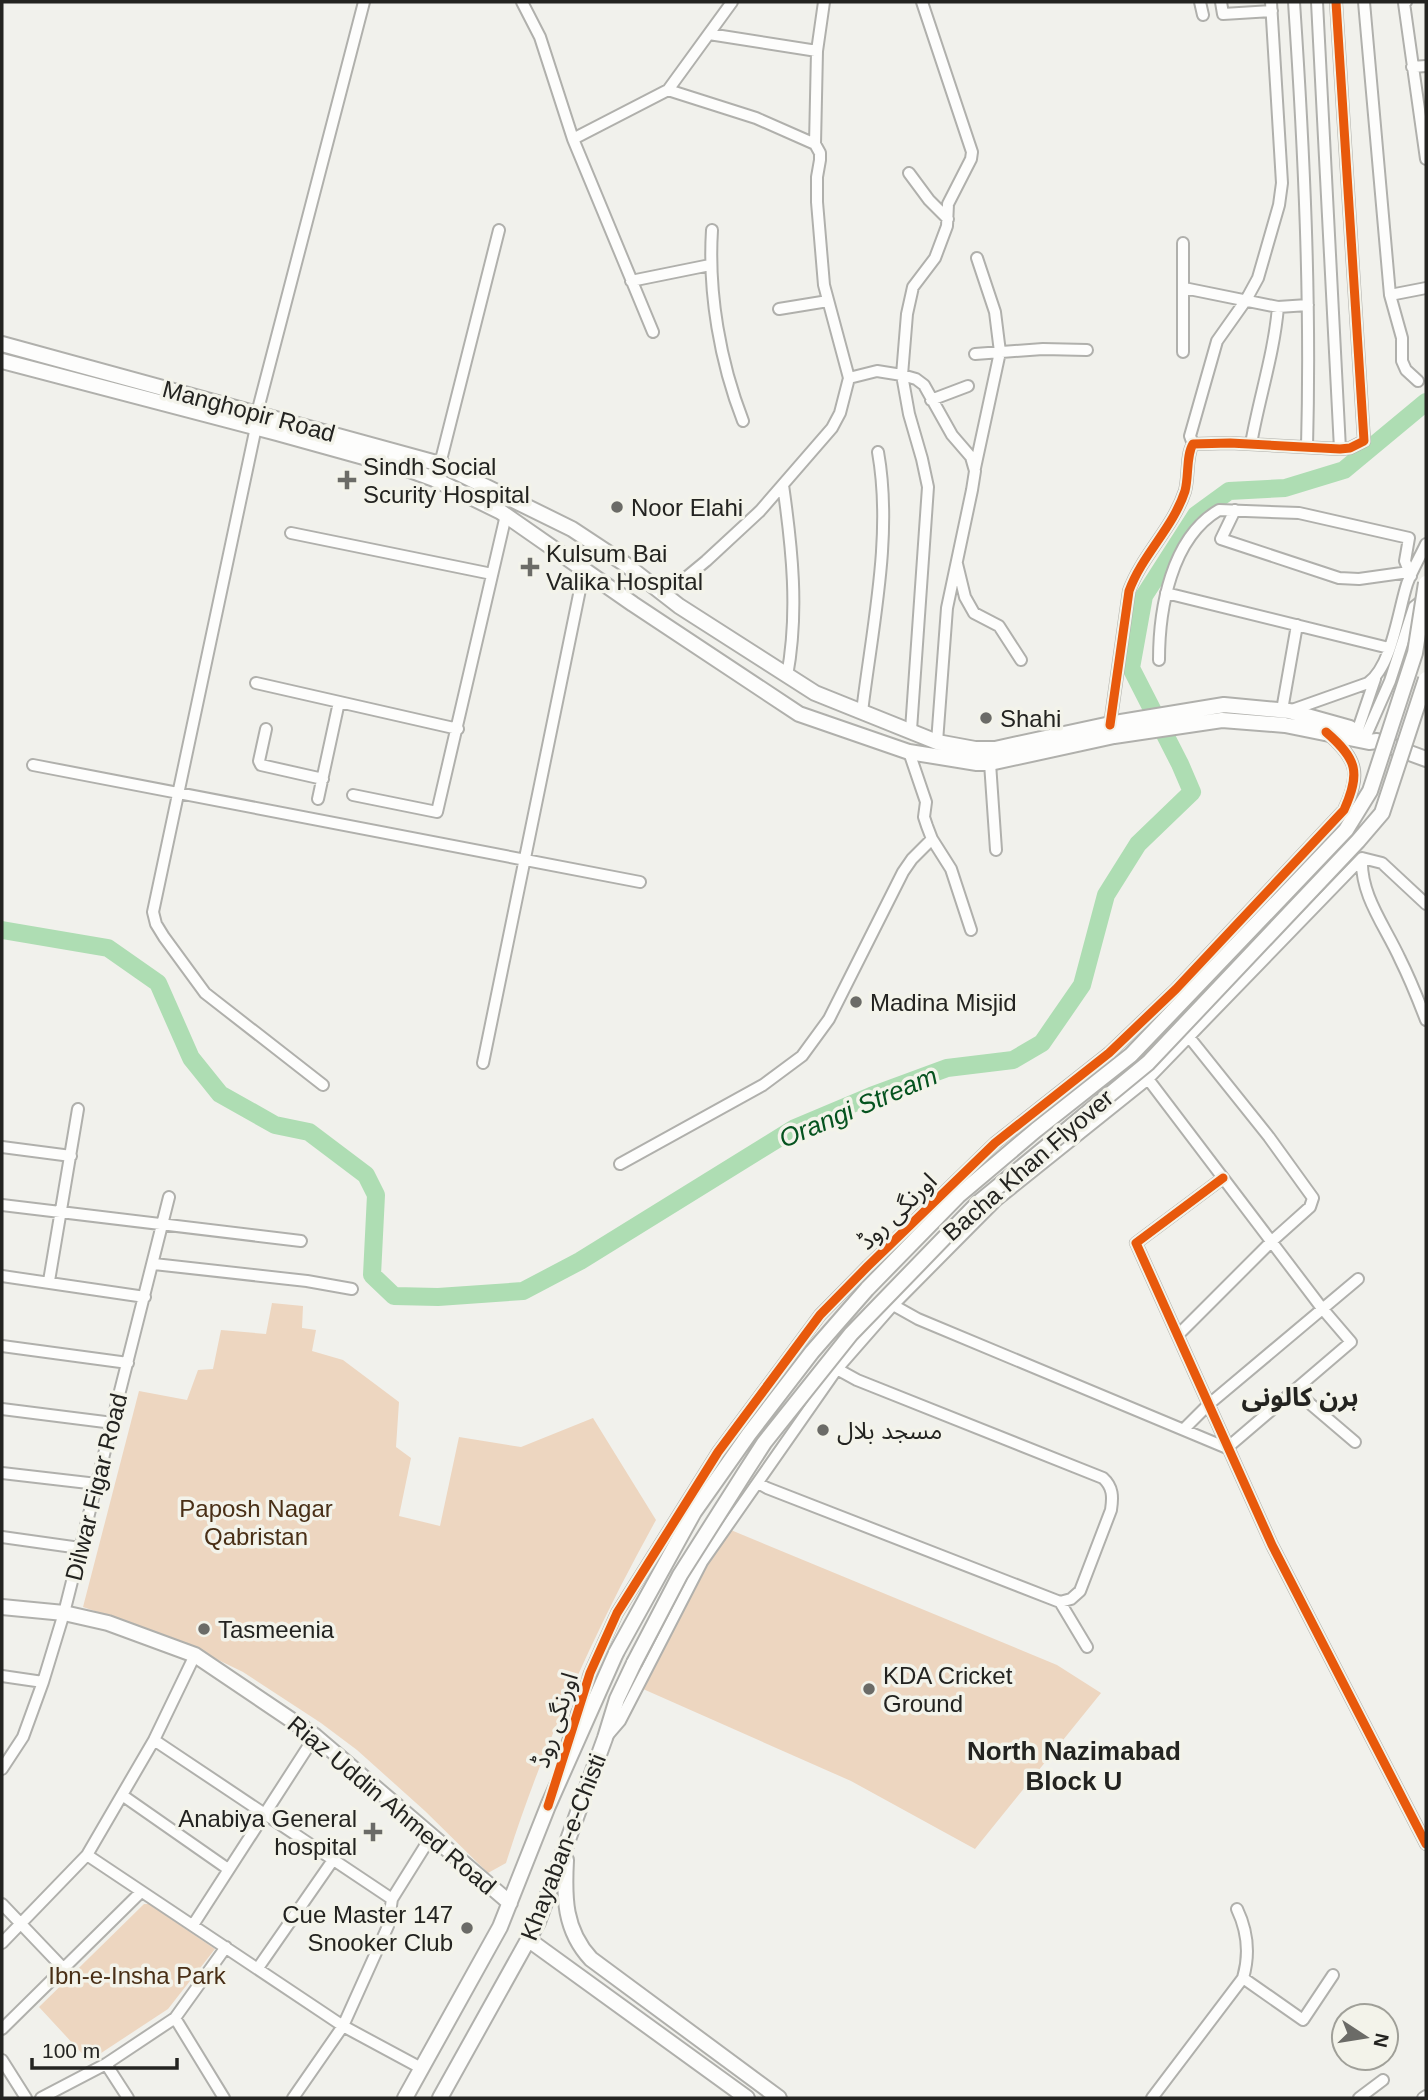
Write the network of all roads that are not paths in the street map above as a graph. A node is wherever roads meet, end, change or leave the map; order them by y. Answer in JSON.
{"nodes":[{"id":1,"x":364,"y":2,"type":"edge"},
{"id":2,"x":522,"y":2,"type":"edge"},
{"id":3,"x":732,"y":2,"type":"edge"},
{"id":4,"x":824,"y":2,"type":"edge"},
{"id":5,"x":922,"y":2,"type":"edge"},
{"id":6,"x":1200,"y":2,"type":"edge"},
{"id":7,"x":1221,"y":2,"type":"edge"},
{"id":8,"x":1294,"y":2,"type":"edge"},
{"id":9,"x":1317,"y":2,"type":"edge"},
{"id":10,"x":1336,"y":2,"type":"edge"},
{"id":11,"x":1364,"y":2,"type":"edge"},
{"id":12,"x":1404,"y":2,"type":"edge"},
{"id":13,"x":1272,"y":6,"type":"edge"},
{"id":14,"x":1203,"y":15,"type":"dead end"},
{"id":15,"x":709,"y":34,"type":"junction"},
{"id":16,"x":817,"y":51,"type":"junction"},
{"id":17,"x":1426,"y":66,"type":"edge"},
{"id":18,"x":1412,"y":67,"type":"junction"},
{"id":19,"x":668,"y":90,"type":"junction"},
{"id":20,"x":1424,"y":125,"type":"edge"},
{"id":21,"x":573,"y":139,"type":"junction"},
{"id":22,"x":815,"y":144,"type":"junction"},
{"id":23,"x":1426,"y":159,"type":"edge"},
{"id":24,"x":909,"y":173,"type":"dead end"},
{"id":25,"x":948,"y":219,"type":"junction"},
{"id":26,"x":499,"y":230,"type":"dead end"},
{"id":27,"x":712,"y":230,"type":"dead end"},
{"id":28,"x":1184,"y":243,"type":"dead end"},
{"id":29,"x":976,"y":258,"type":"dead end"},
{"id":30,"x":710,"y":265,"type":"junction"},
{"id":31,"x":632,"y":281,"type":"junction"},
{"id":32,"x":1184,"y":288,"type":"junction"},
{"id":33,"x":1426,"y":288,"type":"edge"},
{"id":34,"x":1390,"y":295,"type":"junction"},
{"id":35,"x":1246,"y":300,"type":"junction"},
{"id":36,"x":828,"y":301,"type":"junction"},
{"id":37,"x":1308,"y":305,"type":"junction"},
{"id":38,"x":1278,"y":307,"type":"junction"},
{"id":39,"x":779,"y":309,"type":"dead end"},
{"id":40,"x":653,"y":332,"type":"dead end"},
{"id":41,"x":2,"y":344,"type":"edge"},
{"id":42,"x":1087,"y":349,"type":"dead end"},
{"id":43,"x":1000,"y":352,"type":"junction"},
{"id":44,"x":1183,"y":352,"type":"dead end"},
{"id":45,"x":975,"y":354,"type":"dead end"},
{"id":46,"x":2,"y":361,"type":"edge"},
{"id":47,"x":902,"y":375,"type":"junction"},
{"id":48,"x":849,"y":378,"type":"junction"},
{"id":49,"x":1418,"y":381,"type":"dead end"},
{"id":50,"x":968,"y":386,"type":"dead end"},
{"id":51,"x":931,"y":400,"type":"junction"},
{"id":52,"x":256,"y":420,"type":"junction"},
{"id":53,"x":743,"y":421,"type":"dead end"},
{"id":54,"x":1193,"y":444,"type":"junction"},
{"id":55,"x":1251,"y":444,"type":"junction"},
{"id":56,"x":1307,"y":447,"type":"junction"},
{"id":57,"x":1340,"y":449,"type":"junction"},
{"id":58,"x":878,"y":452,"type":"dead end"},
{"id":59,"x":440,"y":464,"type":"junction"},
{"id":60,"x":975,"y":471,"type":"junction"},
{"id":61,"x":783,"y":485,"type":"junction"},
{"id":62,"x":1234,"y":510,"type":"junction"},
{"id":63,"x":506,"y":515,"type":"junction"},
{"id":64,"x":291,"y":533,"type":"dead end"},
{"id":65,"x":1426,"y":544,"type":"edge"},
{"id":66,"x":957,"y":562,"type":"junction"},
{"id":67,"x":584,"y":570,"type":"junction"},
{"id":68,"x":492,"y":574,"type":"junction"},
{"id":69,"x":1410,"y":574,"type":"junction"},
{"id":70,"x":641,"y":576,"type":"junction"},
{"id":71,"x":1426,"y":583,"type":"edge"},
{"id":72,"x":661,"y":592,"type":"junction"},
{"id":73,"x":1166,"y":593,"type":"junction"},
{"id":74,"x":626,"y":600,"type":"junction"},
{"id":75,"x":1426,"y":600,"type":"edge"},
{"id":76,"x":641,"y":610,"type":"junction"},
{"id":77,"x":1297,"y":625,"type":"junction"},
{"id":78,"x":1389,"y":648,"type":"junction"},
{"id":79,"x":1021,"y":660,"type":"dead end"},
{"id":80,"x":1159,"y":660,"type":"dead end"},
{"id":81,"x":787,"y":676,"type":"junction"},
{"id":82,"x":1375,"y":679,"type":"junction"},
{"id":83,"x":1426,"y":679,"type":"edge"},
{"id":84,"x":256,"y":683,"type":"dead end"},
{"id":85,"x":339,"y":702,"type":"junction"},
{"id":86,"x":1286,"y":710,"type":"junction"},
{"id":87,"x":862,"y":712,"type":"junction"},
{"id":88,"x":1224,"y":712,"type":"junction"},
{"id":89,"x":1113,"y":728,"type":"junction"},
{"id":90,"x":266,"y":729,"type":"dead end"},
{"id":91,"x":458,"y":729,"type":"junction"},
{"id":92,"x":911,"y":730,"type":"junction"},
{"id":93,"x":1326,"y":732,"type":"junction"},
{"id":94,"x":1364,"y":736,"type":"junction"},
{"id":95,"x":937,"y":742,"type":"junction"},
{"id":96,"x":909,"y":752,"type":"junction"},
{"id":97,"x":1426,"y":758,"type":"edge"},
{"id":98,"x":990,"y":762,"type":"junction"},
{"id":99,"x":33,"y":765,"type":"dead end"},
{"id":100,"x":323,"y":779,"type":"junction"},
{"id":101,"x":177,"y":791,"type":"junction"},
{"id":102,"x":354,"y":795,"type":"dead end"},
{"id":103,"x":318,"y":799,"type":"dead end"},
{"id":104,"x":932,"y":839,"type":"junction"},
{"id":105,"x":996,"y":850,"type":"dead end"},
{"id":106,"x":1362,"y":858,"type":"junction"},
{"id":107,"x":524,"y":859,"type":"junction"},
{"id":108,"x":640,"y":882,"type":"dead end"},
{"id":109,"x":1426,"y":904,"type":"edge"},
{"id":110,"x":971,"y":930,"type":"dead end"},
{"id":111,"x":1426,"y":1020,"type":"edge"},
{"id":112,"x":1189,"y":1037,"type":"junction"},
{"id":113,"x":483,"y":1063,"type":"dead end"},
{"id":114,"x":1148,"y":1079,"type":"junction"},
{"id":115,"x":323,"y":1085,"type":"dead end"},
{"id":116,"x":78,"y":1109,"type":"dead end"},
{"id":117,"x":2,"y":1147,"type":"edge"},
{"id":118,"x":71,"y":1156,"type":"junction"},
{"id":119,"x":620,"y":1164,"type":"dead end"},
{"id":120,"x":1223,"y":1178,"type":"junction"},
{"id":121,"x":169,"y":1197,"type":"dead end"},
{"id":122,"x":2,"y":1205,"type":"edge"},
{"id":123,"x":61,"y":1212,"type":"junction"},
{"id":124,"x":163,"y":1226,"type":"junction"},
{"id":125,"x":300,"y":1241,"type":"dead end"},
{"id":126,"x":1272,"y":1241,"type":"junction"},
{"id":127,"x":153,"y":1264,"type":"junction"},
{"id":128,"x":2,"y":1276,"type":"edge"},
{"id":129,"x":1358,"y":1279,"type":"dead end"},
{"id":130,"x":49,"y":1281,"type":"junction"},
{"id":131,"x":352,"y":1289,"type":"dead end"},
{"id":132,"x":145,"y":1297,"type":"junction"},
{"id":133,"x":893,"y":1305,"type":"junction"},
{"id":134,"x":1321,"y":1307,"type":"junction"},
{"id":135,"x":1179,"y":1334,"type":"junction"},
{"id":136,"x":2,"y":1346,"type":"edge"},
{"id":137,"x":128,"y":1363,"type":"junction"},
{"id":138,"x":837,"y":1369,"type":"junction"},
{"id":139,"x":1294,"y":1390,"type":"junction"},
{"id":140,"x":1208,"y":1405,"type":"junction"},
{"id":141,"x":2,"y":1409,"type":"edge"},
{"id":142,"x":113,"y":1423,"type":"junction"},
{"id":143,"x":1184,"y":1429,"type":"junction"},
{"id":144,"x":1355,"y":1443,"type":"dead end"},
{"id":145,"x":1227,"y":1448,"type":"junction"},
{"id":146,"x":2,"y":1473,"type":"edge"},
{"id":147,"x":758,"y":1483,"type":"junction"},
{"id":148,"x":97,"y":1484,"type":"junction"},
{"id":149,"x":2,"y":1537,"type":"edge"},
{"id":150,"x":80,"y":1548,"type":"junction"},
{"id":151,"x":1060,"y":1602,"type":"junction"},
{"id":152,"x":2,"y":1606,"type":"edge"},
{"id":153,"x":64,"y":1613,"type":"junction"},
{"id":154,"x":1087,"y":1647,"type":"dead end"},
{"id":155,"x":616,"y":1653,"type":"joint"},
{"id":156,"x":195,"y":1655,"type":"junction"},
{"id":157,"x":634,"y":1663,"type":"joint"},
{"id":158,"x":2,"y":1676,"type":"edge"},
{"id":159,"x":43,"y":1682,"type":"junction"},
{"id":160,"x":315,"y":1737,"type":"junction"},
{"id":161,"x":605,"y":1738,"type":"junction"},
{"id":162,"x":154,"y":1740,"type":"junction"},
{"id":163,"x":2,"y":1769,"type":"edge"},
{"id":164,"x":122,"y":1795,"type":"junction"},
{"id":165,"x":548,"y":1806,"type":"junction"},
{"id":166,"x":265,"y":1814,"type":"junction"},
{"id":167,"x":432,"y":1835,"type":"junction"},
{"id":168,"x":567,"y":1841,"type":"junction"},
{"id":169,"x":1426,"y":1844,"type":"edge"},
{"id":170,"x":87,"y":1855,"type":"junction"},
{"id":171,"x":333,"y":1860,"type":"junction"},
{"id":172,"x":228,"y":1868,"type":"junction"},
{"id":173,"x":141,"y":1892,"type":"junction"},
{"id":174,"x":392,"y":1899,"type":"junction"},
{"id":175,"x":510,"y":1903,"type":"junction"},
{"id":176,"x":2,"y":1904,"type":"edge"},
{"id":177,"x":1237,"y":1909,"type":"dead end"},
{"id":178,"x":21,"y":1925,"type":"junction"},
{"id":179,"x":193,"y":1925,"type":"junction"},
{"id":180,"x":529,"y":1940,"type":"junction"},
{"id":181,"x":2,"y":1943,"type":"edge"},
{"id":182,"x":226,"y":1947,"type":"junction"},
{"id":183,"x":258,"y":1968,"type":"junction"},
{"id":184,"x":64,"y":1969,"type":"junction"},
{"id":185,"x":1333,"y":1975,"type":"dead end"},
{"id":186,"x":1243,"y":1978,"type":"junction"},
{"id":187,"x":175,"y":2018,"type":"junction"},
{"id":188,"x":343,"y":2026,"type":"junction"},
{"id":189,"x":2,"y":2029,"type":"edge"},
{"id":190,"x":2,"y":2060,"type":"edge"},
{"id":191,"x":106,"y":2064,"type":"junction"},
{"id":192,"x":421,"y":2068,"type":"junction"},
{"id":193,"x":13,"y":2078,"type":"junction"},
{"id":194,"x":1383,"y":2080,"type":"dead end"},
{"id":195,"x":2,"y":2084,"type":"edge"},
{"id":196,"x":777,"y":2097,"type":"edge"},
{"id":197,"x":26,"y":2098,"type":"edge"},
{"id":198,"x":41,"y":2098,"type":"edge"},
{"id":199,"x":128,"y":2098,"type":"edge"},
{"id":200,"x":224,"y":2098,"type":"edge"},
{"id":201,"x":293,"y":2098,"type":"edge"},
{"id":202,"x":405,"y":2098,"type":"edge"},
{"id":203,"x":440,"y":2098,"type":"edge"},
{"id":204,"x":747,"y":2098,"type":"edge"},
{"id":205,"x":1152,"y":2098,"type":"edge"},
{"id":206,"x":1359,"y":2098,"type":"edge"}],
"edges":[{"from":1,"to":52,"type":"street"},
{"from":2,"to":21,"type":"street"},
{"from":3,"to":15,"type":"street"},
{"from":4,"to":16,"type":"street"},
{"from":5,"to":25,"type":"street"},
{"from":6,"to":14,"type":"street"},
{"from":7,"to":13,"type":"street"},
{"from":8,"to":37,"type":"street"},
{"from":9,"to":57,"type":"street"},
{"from":10,"to":57,"type":"street"},
{"from":11,"to":34,"type":"street"},
{"from":12,"to":18,"type":"street"},
{"from":13,"to":35,"type":"street"},
{"from":15,"to":16,"type":"street"},
{"from":15,"to":19,"type":"street"},
{"from":16,"to":22,"type":"street"},
{"from":17,"to":18,"type":"street"},
{"from":18,"to":20,"type":"street"},
{"from":19,"to":21,"type":"street"},
{"from":19,"to":22,"type":"street"},
{"from":20,"to":23,"type":"street"},
{"from":21,"to":31,"type":"street"},
{"from":22,"to":36,"type":"street"},
{"from":24,"to":25,"type":"street"},
{"from":25,"to":47,"type":"street"},
{"from":26,"to":59,"type":"street"},
{"from":27,"to":30,"type":"street"},
{"from":28,"to":32,"type":"street"},
{"from":29,"to":43,"type":"street"},
{"from":30,"to":31,"type":"street"},
{"from":30,"to":53,"type":"street"},
{"from":31,"to":40,"type":"street"},
{"from":32,"to":35,"type":"street"},
{"from":32,"to":44,"type":"street"},
{"from":33,"to":34,"type":"street"},
{"from":34,"to":49,"type":"street"},
{"from":35,"to":38,"type":"street"},
{"from":35,"to":54,"type":"street"},
{"from":36,"to":39,"type":"street"},
{"from":36,"to":48,"type":"street"},
{"from":37,"to":38,"type":"street"},
{"from":37,"to":56,"type":"street"},
{"from":38,"to":55,"type":"street"},
{"from":41,"to":52,"type":"main road","name":"Manghopir Road"},
{"from":42,"to":43,"type":"street"},
{"from":43,"to":45,"type":"street"},
{"from":43,"to":60,"type":"street"},
{"from":46,"to":52,"type":"main road","name":"Manghopir Road"},
{"from":47,"to":48,"type":"street"},
{"from":47,"to":51,"type":"street"},
{"from":47,"to":92,"type":"street"},
{"from":48,"to":61,"type":"street"},
{"from":50,"to":51,"type":"street"},
{"from":51,"to":60,"type":"street"},
{"from":52,"to":59,"type":"main road","name":"Manghopir Road"},
{"from":52,"to":63,"type":"main road","name":"Manghopir Road"},
{"from":52,"to":101,"type":"street"},
{"from":54,"to":55,"type":"street"},
{"from":54,"to":89,"type":"street"},
{"from":55,"to":56,"type":"street"},
{"from":56,"to":57,"type":"street"},
{"from":58,"to":87,"type":"street"},
{"from":59,"to":70,"type":"main road","name":"Manghopir Road"},
{"from":60,"to":66,"type":"street"},
{"from":61,"to":72,"type":"street"},
{"from":61,"to":81,"type":"street"},
{"from":62,"to":69,"type":"street"},
{"from":62,"to":69,"type":"street"},
{"from":62,"to":73,"type":"street"},
{"from":63,"to":67,"type":"main road","name":"Manghopir Road"},
{"from":63,"to":68,"type":"street"},
{"from":64,"to":68,"type":"street"},
{"from":65,"to":69,"type":"street"},
{"from":66,"to":79,"type":"street"},
{"from":66,"to":95,"type":"street"},
{"from":67,"to":74,"type":"main road","name":"Manghopir Road"},
{"from":67,"to":107,"type":"street"},
{"from":68,"to":91,"type":"street"},
{"from":69,"to":78,"type":"street"},
{"from":70,"to":72,"type":"main road","name":"Manghopir Road"},
{"from":70,"to":74,"type":"main road"},
{"from":71,"to":155,"type":"main road","name":"Bacha Khan Flyover","bridge":true},
{"from":72,"to":76,"type":"main road"},
{"from":72,"to":81,"type":"main road","name":"Manghopir Road"},
{"from":73,"to":77,"type":"street"},
{"from":73,"to":80,"type":"street"},
{"from":74,"to":76,"type":"main road","name":"Manghopir Road"},
{"from":75,"to":94,"type":"street"},
{"from":76,"to":96,"type":"main road","name":"Manghopir Road"},
{"from":77,"to":78,"type":"street"},
{"from":77,"to":86,"type":"street"},
{"from":78,"to":82,"type":"street"},
{"from":81,"to":87,"type":"main road","name":"Manghopir Road"},
{"from":82,"to":86,"type":"street"},
{"from":82,"to":94,"type":"street"},
{"from":83,"to":157,"type":"main road","name":"Bacha Khan Flyover","bridge":true},
{"from":84,"to":85,"type":"street"},
{"from":85,"to":91,"type":"street"},
{"from":85,"to":100,"type":"street"},
{"from":86,"to":88,"type":"main road","name":"Manghopir Road"},
{"from":86,"to":94,"type":"main road","name":"Manghopir Road"},
{"from":87,"to":92,"type":"main road","name":"Manghopir Road"},
{"from":88,"to":89,"type":"main road","name":"Manghopir Road"},
{"from":88,"to":93,"type":"main road","name":"Manghopir Road"},
{"from":89,"to":95,"type":"main road","name":"Manghopir Road"},
{"from":89,"to":98,"type":"main road","name":"Manghopir Road"},
{"from":90,"to":100,"type":"street"},
{"from":91,"to":102,"type":"street"},
{"from":92,"to":95,"type":"main road","name":"Manghopir Road"},
{"from":93,"to":94,"type":"main road","name":"Manghopir Road"},
{"from":93,"to":165,"type":"street","name":"اورنگی روڈ"},
{"from":94,"to":97,"type":"main road","name":"Manghopir Road"},
{"from":96,"to":98,"type":"main road","name":"Manghopir Road"},
{"from":96,"to":104,"type":"street"},
{"from":98,"to":105,"type":"street"},
{"from":99,"to":101,"type":"street"},
{"from":100,"to":103,"type":"street"},
{"from":101,"to":107,"type":"street"},
{"from":101,"to":115,"type":"street"},
{"from":104,"to":110,"type":"street"},
{"from":104,"to":119,"type":"street"},
{"from":106,"to":109,"type":"street"},
{"from":106,"to":111,"type":"street"},
{"from":106,"to":112,"type":"street"},
{"from":107,"to":108,"type":"street"},
{"from":107,"to":113,"type":"street"},
{"from":112,"to":114,"type":"street"},
{"from":112,"to":126,"type":"street"},
{"from":114,"to":120,"type":"street"},
{"from":114,"to":133,"type":"street"},
{"from":116,"to":118,"type":"street"},
{"from":117,"to":118,"type":"street"},
{"from":118,"to":123,"type":"street"},
{"from":120,"to":126,"type":"street"},
{"from":120,"to":135,"type":"street"},
{"from":121,"to":124,"type":"street","name":"Dilwar Figar Road"},
{"from":122,"to":123,"type":"street"},
{"from":123,"to":124,"type":"street"},
{"from":123,"to":130,"type":"street"},
{"from":124,"to":125,"type":"street"},
{"from":124,"to":127,"type":"street","name":"Dilwar Figar Road"},
{"from":126,"to":134,"type":"street"},
{"from":126,"to":135,"type":"street"},
{"from":127,"to":131,"type":"street"},
{"from":127,"to":132,"type":"street","name":"Dilwar Figar Road"},
{"from":128,"to":130,"type":"street"},
{"from":129,"to":134,"type":"street"},
{"from":130,"to":132,"type":"street"},
{"from":132,"to":137,"type":"street","name":"Dilwar Figar Road"},
{"from":133,"to":138,"type":"street"},
{"from":133,"to":143,"type":"street"},
{"from":134,"to":139,"type":"street"},
{"from":134,"to":140,"type":"street"},
{"from":135,"to":140,"type":"street"},
{"from":136,"to":137,"type":"street"},
{"from":137,"to":142,"type":"street","name":"Dilwar Figar Road"},
{"from":138,"to":147,"type":"street"},
{"from":138,"to":151,"type":"street"},
{"from":139,"to":144,"type":"street"},
{"from":139,"to":145,"type":"street"},
{"from":140,"to":143,"type":"street"},
{"from":140,"to":145,"type":"street"},
{"from":141,"to":142,"type":"street"},
{"from":142,"to":148,"type":"street","name":"Dilwar Figar Road"},
{"from":143,"to":145,"type":"street"},
{"from":145,"to":169,"type":"street"},
{"from":146,"to":148,"type":"street"},
{"from":147,"to":151,"type":"street"},
{"from":147,"to":161,"type":"street"},
{"from":148,"to":150,"type":"street","name":"Dilwar Figar Road"},
{"from":149,"to":150,"type":"street"},
{"from":150,"to":153,"type":"street","name":"Dilwar Figar Road"},
{"from":151,"to":154,"type":"street"},
{"from":152,"to":153,"type":"main road","name":"Riaz Uddin Ahmed Road"},
{"from":153,"to":156,"type":"main road","name":"Riaz Uddin Ahmed Road"},
{"from":153,"to":159,"type":"street","name":"Dilwar Figar Road"},
{"from":155,"to":165,"type":"main road","name":"Khayaban-e-Chisti"},
{"from":156,"to":160,"type":"main road","name":"Riaz Uddin Ahmed Road"},
{"from":156,"to":162,"type":"street"},
{"from":157,"to":161,"type":"main road","name":"Khayaban-e-Chisti"},
{"from":158,"to":159,"type":"street"},
{"from":159,"to":163,"type":"street","name":"Dilwar Figar Road"},
{"from":160,"to":166,"type":"street"},
{"from":160,"to":167,"type":"main road","name":"Riaz Uddin Ahmed Road"},
{"from":161,"to":168,"type":"main road","name":"Khayaban-e-Chisti"},
{"from":162,"to":164,"type":"street"},
{"from":162,"to":166,"type":"street"},
{"from":164,"to":170,"type":"street"},
{"from":164,"to":172,"type":"street"},
{"from":165,"to":175,"type":"main road","name":"Khayaban-e-Chisti"},
{"from":166,"to":171,"type":"street"},
{"from":166,"to":172,"type":"street"},
{"from":167,"to":174,"type":"street"},
{"from":167,"to":175,"type":"main road","name":"Riaz Uddin Ahmed Road"},
{"from":168,"to":180,"type":"main road","name":"Khayaban-e-Chisti"},
{"from":168,"to":196,"type":"main road"},
{"from":170,"to":173,"type":"street"},
{"from":170,"to":178,"type":"street"},
{"from":171,"to":174,"type":"street"},
{"from":171,"to":183,"type":"street"},
{"from":172,"to":179,"type":"street"},
{"from":173,"to":179,"type":"street"},
{"from":173,"to":184,"type":"street"},
{"from":174,"to":188,"type":"street"},
{"from":175,"to":192,"type":"main road","name":"Khayaban-e-Chisti"},
{"from":176,"to":178,"type":"street"},
{"from":177,"to":186,"type":"street"},
{"from":178,"to":181,"type":"street"},
{"from":178,"to":184,"type":"street"},
{"from":179,"to":182,"type":"street"},
{"from":180,"to":203,"type":"main road","name":"Khayaban-e-Chisti"},
{"from":180,"to":204,"type":"main road"},
{"from":182,"to":183,"type":"street"},
{"from":182,"to":187,"type":"street"},
{"from":183,"to":188,"type":"street"},
{"from":184,"to":189,"type":"street"},
{"from":185,"to":186,"type":"street"},
{"from":186,"to":205,"type":"street"},
{"from":187,"to":191,"type":"street"},
{"from":187,"to":200,"type":"street"},
{"from":188,"to":192,"type":"street"},
{"from":188,"to":201,"type":"street"},
{"from":190,"to":193,"type":"street"},
{"from":191,"to":198,"type":"street"},
{"from":191,"to":199,"type":"street"},
{"from":192,"to":202,"type":"main road","name":"Khayaban-e-Chisti"},
{"from":193,"to":195,"type":"street"},
{"from":193,"to":197,"type":"street"},
{"from":194,"to":206,"type":"street"}]}
